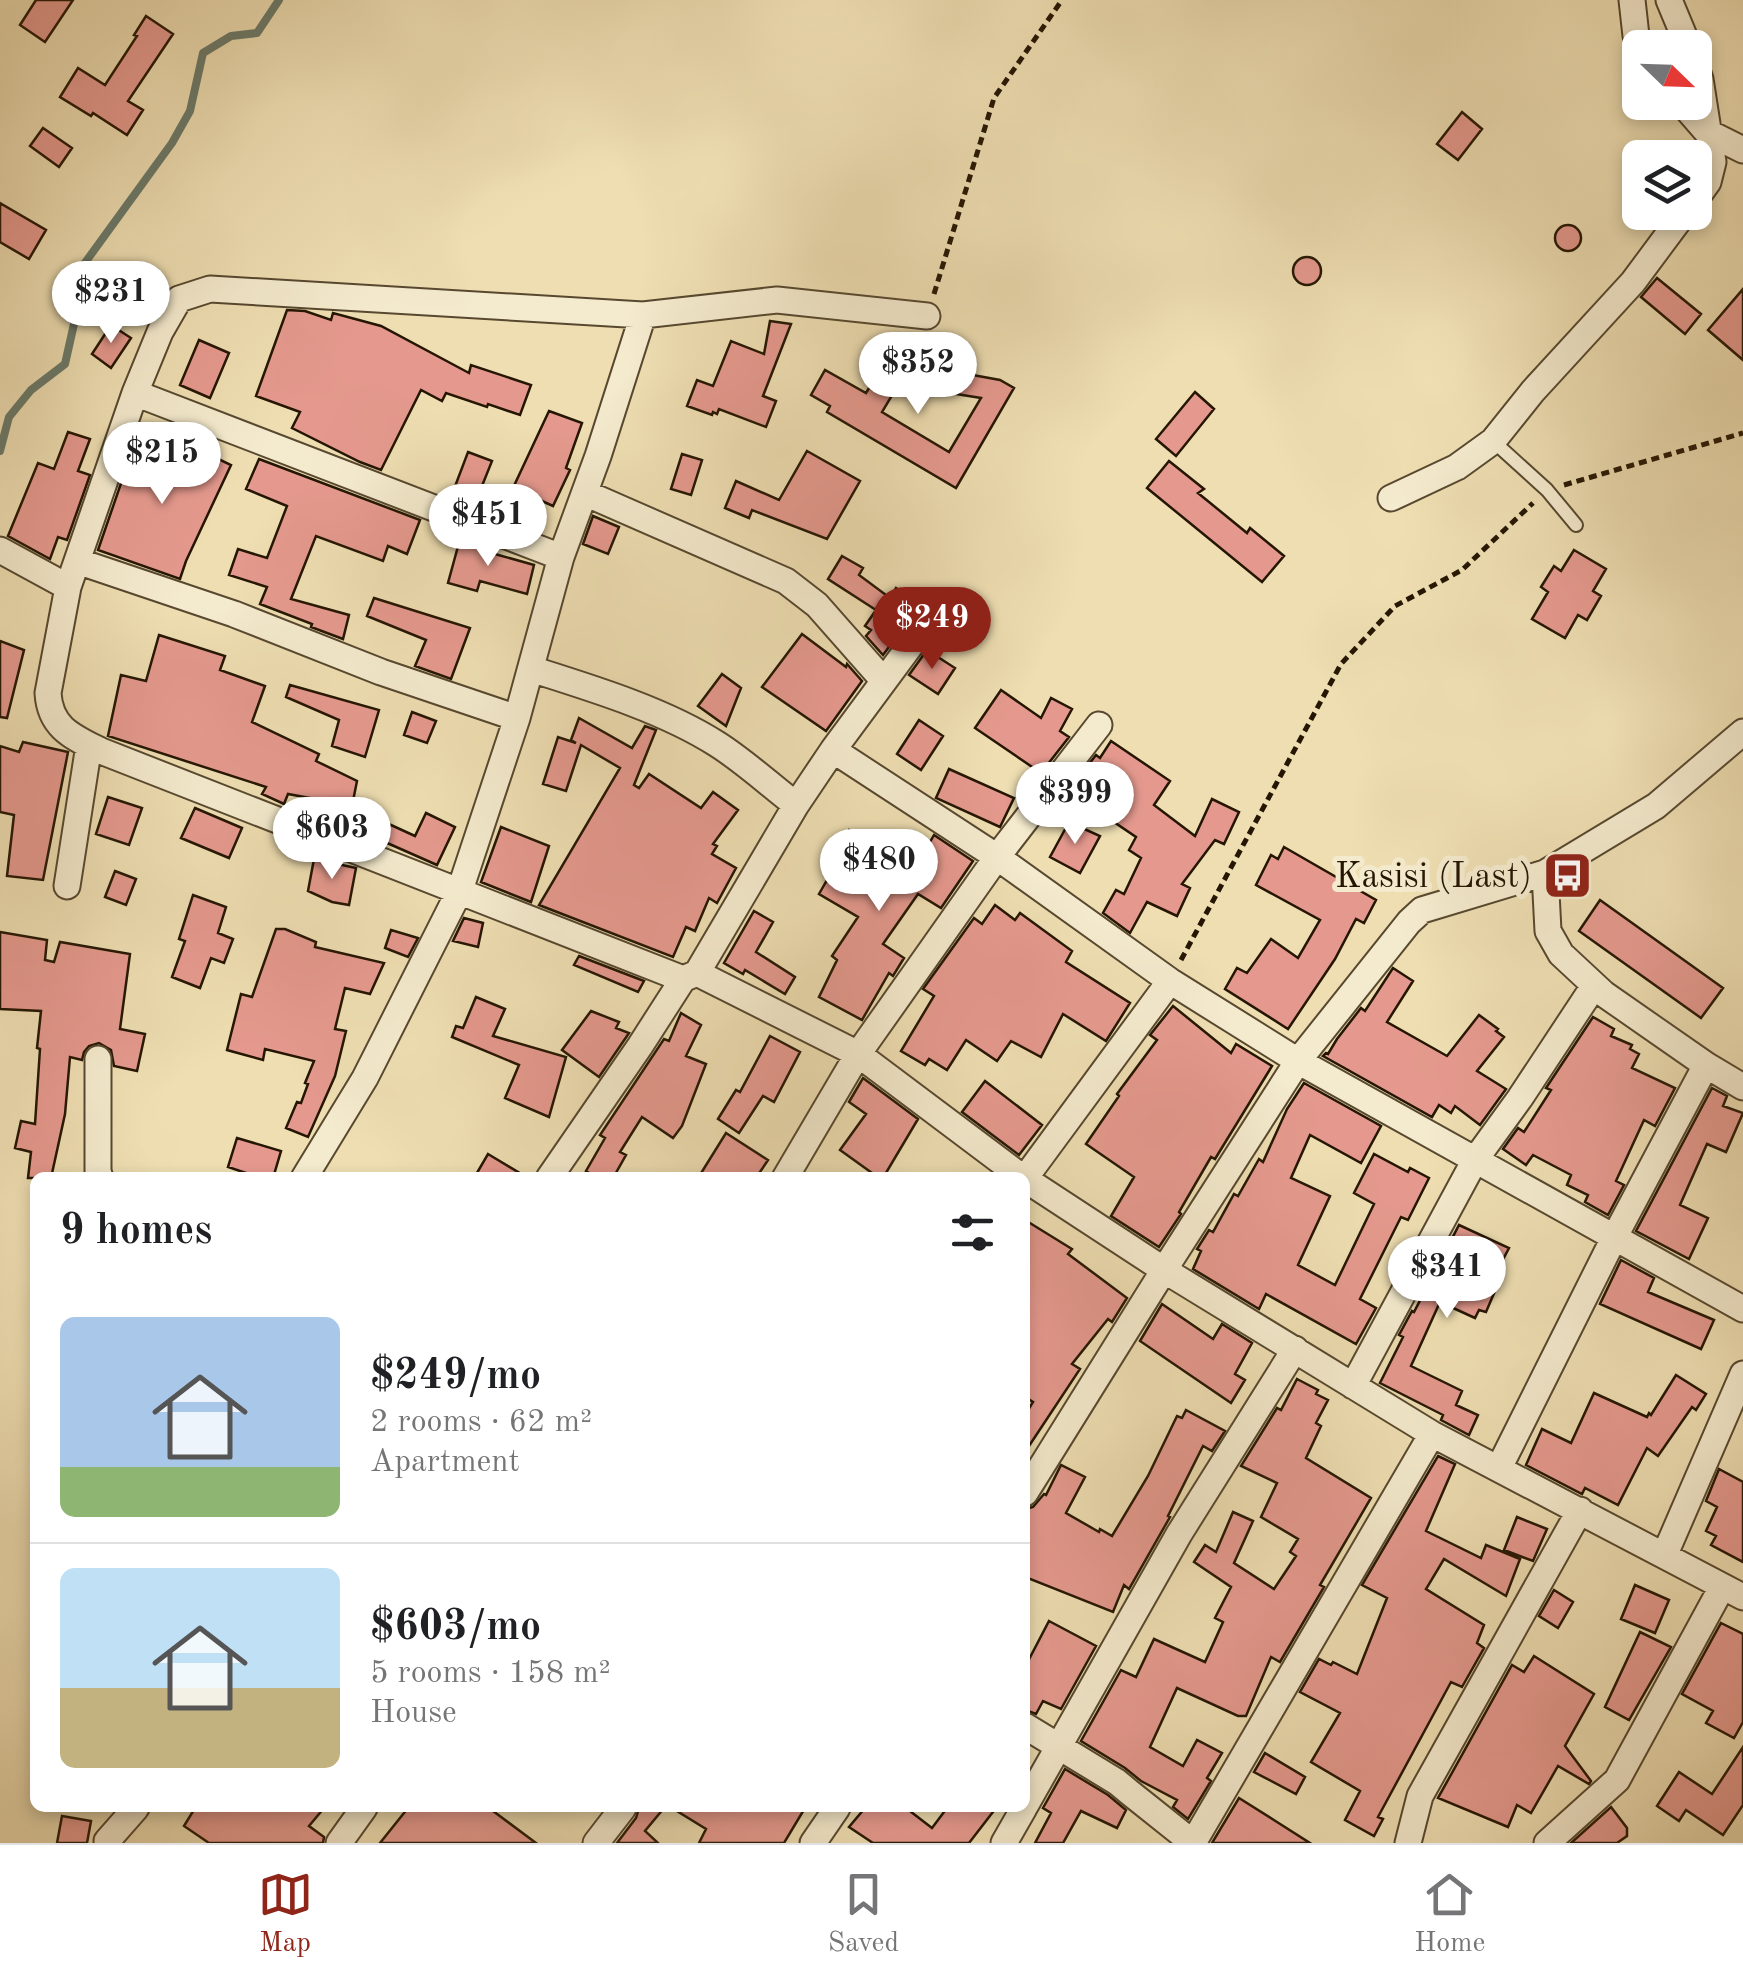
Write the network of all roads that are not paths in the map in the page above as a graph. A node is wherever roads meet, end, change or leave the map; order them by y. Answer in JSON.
{"nodes":[{"id":1,"x":1632,"y":0,"type":"edge"},
{"id":2,"x":1669,"y":0,"type":"edge"},
{"id":3,"x":1635,"y":30,"type":"edge"},
{"id":4,"x":1681,"y":30,"type":"edge"},
{"id":5,"x":1697,"y":120,"type":"edge"},
{"id":6,"x":1706,"y":120,"type":"edge"},
{"id":7,"x":1708,"y":132,"type":"junction"},
{"id":8,"x":1709,"y":140,"type":"edge"},
{"id":9,"x":1743,"y":150,"type":"edge"},
{"id":10,"x":1673,"y":230,"type":"edge"},
{"id":11,"x":643,"y":315,"type":"junction"},
{"id":12,"x":927,"y":316,"type":"road end"},
{"id":13,"x":134,"y":393,"type":"junction"},
{"id":14,"x":1493,"y":441,"type":"junction"},
{"id":15,"x":584,"y":493,"type":"junction"},
{"id":16,"x":1392,"y":498,"type":"dead end"},
{"id":17,"x":1576,"y":525,"type":"dead end"},
{"id":18,"x":0,"y":550,"type":"edge"},
{"id":19,"x":561,"y":558,"type":"junction"},
{"id":20,"x":77,"y":561,"type":"junction"},
{"id":21,"x":68,"y":587,"type":"junction"},
{"id":22,"x":927,"y":623,"type":"dead end"},
{"id":23,"x":531,"y":669,"type":"junction"},
{"id":24,"x":884,"y":681,"type":"junction"},
{"id":25,"x":518,"y":718,"type":"junction"},
{"id":26,"x":1099,"y":725,"type":"dead end"},
{"id":27,"x":1743,"y":732,"type":"edge"},
{"id":28,"x":89,"y":744,"type":"junction"},
{"id":29,"x":833,"y":750,"type":"junction"},
{"id":30,"x":796,"y":805,"type":"junction"},
{"id":31,"x":997,"y":857,"type":"junction"},
{"id":32,"x":1546,"y":873,"type":"junction"},
{"id":33,"x":67,"y":886,"type":"dead end"},
{"id":34,"x":460,"y":890,"type":"junction"},
{"id":35,"x":690,"y":976,"type":"junction"},
{"id":36,"x":1170,"y":980,"type":"junction"},
{"id":37,"x":1594,"y":986,"type":"junction"},
{"id":38,"x":858,"y":1054,"type":"junction"},
{"id":39,"x":98,"y":1059,"type":"dead end"},
{"id":40,"x":1298,"y":1061,"type":"junction"},
{"id":41,"x":1706,"y":1065,"type":"junction"},
{"id":42,"x":1743,"y":1087,"type":"edge"},
{"id":43,"x":1475,"y":1160,"type":"junction"},
{"id":44,"x":98,"y":1172,"type":"edge"},
{"id":45,"x":308,"y":1172,"type":"edge"},
{"id":46,"x":553,"y":1172,"type":"edge"},
{"id":47,"x":789,"y":1172,"type":"edge"},
{"id":48,"x":1016,"y":1172,"type":"edge"},
{"id":49,"x":1028,"y":1172,"type":"edge"},
{"id":50,"x":1030,"y":1182,"type":"edge"},
{"id":51,"x":1614,"y":1238,"type":"junction"},
{"id":52,"x":1164,"y":1270,"type":"junction"},
{"id":53,"x":1743,"y":1309,"type":"edge"},
{"id":54,"x":1294,"y":1349,"type":"junction"},
{"id":55,"x":1743,"y":1374,"type":"edge"},
{"id":56,"x":1354,"y":1386,"type":"junction"},
{"id":57,"x":1432,"y":1434,"type":"junction"},
{"id":58,"x":1499,"y":1468,"type":"junction"},
{"id":59,"x":1030,"y":1485,"type":"edge"},
{"id":60,"x":1580,"y":1510,"type":"junction"},
{"id":61,"x":1665,"y":1554,"type":"junction"},
{"id":62,"x":1732,"y":1592,"type":"edge"},
{"id":63,"x":1030,"y":1729,"type":"edge"},
{"id":64,"x":1060,"y":1745,"type":"junction"},
{"id":65,"x":1030,"y":1798,"type":"edge"},
{"id":66,"x":132,"y":1812,"type":"edge"},
{"id":67,"x":361,"y":1812,"type":"edge"},
{"id":68,"x":620,"y":1812,"type":"edge"},
{"id":69,"x":834,"y":1812,"type":"edge"},
{"id":70,"x":1022,"y":1812,"type":"edge"},
{"id":71,"x":106,"y":1841,"type":"edge"},
{"id":72,"x":338,"y":1843,"type":"edge"},
{"id":73,"x":596,"y":1843,"type":"edge"},
{"id":74,"x":814,"y":1843,"type":"edge"},
{"id":75,"x":1004,"y":1843,"type":"edge"},
{"id":76,"x":1408,"y":1843,"type":"edge"},
{"id":77,"x":1547,"y":1843,"type":"edge"}],
"edges":[{"from":1,"to":3,"type":"street"},
{"from":2,"to":4,"type":"street"},
{"from":5,"to":7,"type":"street"},
{"from":6,"to":7,"type":"street"},
{"from":7,"to":8,"type":"street"},
{"from":7,"to":9,"type":"street"},
{"from":10,"to":14,"type":"street"},
{"from":11,"to":12,"type":"street"},
{"from":11,"to":13,"type":"street"},
{"from":11,"to":15,"type":"street"},
{"from":13,"to":19,"type":"street"},
{"from":13,"to":20,"type":"street"},
{"from":14,"to":16,"type":"street"},
{"from":14,"to":17,"type":"lane"},
{"from":15,"to":19,"type":"street"},
{"from":15,"to":24,"type":"street"},
{"from":18,"to":21,"type":"street"},
{"from":19,"to":23,"type":"street"},
{"from":20,"to":21,"type":"street"},
{"from":20,"to":25,"type":"street"},
{"from":21,"to":28,"type":"street"},
{"from":22,"to":24,"type":"street"},
{"from":23,"to":25,"type":"street"},
{"from":23,"to":30,"type":"street"},
{"from":24,"to":29,"type":"street"},
{"from":25,"to":34,"type":"street"},
{"from":26,"to":31,"type":"street"},
{"from":27,"to":32,"type":"street"},
{"from":28,"to":33,"type":"street"},
{"from":28,"to":34,"type":"street"},
{"from":29,"to":30,"type":"street"},
{"from":29,"to":31,"type":"street"},
{"from":30,"to":35,"type":"street"},
{"from":31,"to":36,"type":"street"},
{"from":31,"to":38,"type":"street"},
{"from":32,"to":37,"type":"street"},
{"from":32,"to":40,"type":"street"},
{"from":34,"to":35,"type":"street"},
{"from":34,"to":45,"type":"street"},
{"from":35,"to":38,"type":"street"},
{"from":35,"to":46,"type":"street"},
{"from":36,"to":40,"type":"street"},
{"from":36,"to":49,"type":"street"},
{"from":37,"to":41,"type":"street"},
{"from":37,"to":43,"type":"street"},
{"from":38,"to":47,"type":"street"},
{"from":38,"to":48,"type":"street"},
{"from":39,"to":44,"type":"street"},
{"from":40,"to":43,"type":"street"},
{"from":40,"to":52,"type":"street"},
{"from":41,"to":42,"type":"street"},
{"from":41,"to":51,"type":"street"},
{"from":43,"to":51,"type":"street"},
{"from":43,"to":56,"type":"street"},
{"from":50,"to":52,"type":"street"},
{"from":51,"to":53,"type":"street"},
{"from":51,"to":58,"type":"street"},
{"from":52,"to":54,"type":"street"},
{"from":52,"to":59,"type":"street"},
{"from":54,"to":56,"type":"street"},
{"from":54,"to":64,"type":"street"},
{"from":55,"to":61,"type":"street"},
{"from":56,"to":57,"type":"street"},
{"from":57,"to":58,"type":"street"},
{"from":57,"to":64,"type":"street"},
{"from":58,"to":60,"type":"street"},
{"from":60,"to":61,"type":"street"},
{"from":60,"to":76,"type":"street"},
{"from":61,"to":62,"type":"street"},
{"from":62,"to":77,"type":"street"},
{"from":63,"to":64,"type":"street"},
{"from":64,"to":65,"type":"street"},
{"from":66,"to":71,"type":"street"},
{"from":67,"to":72,"type":"street"},
{"from":68,"to":73,"type":"street"},
{"from":69,"to":74,"type":"street"},
{"from":70,"to":75,"type":"street"}]}
